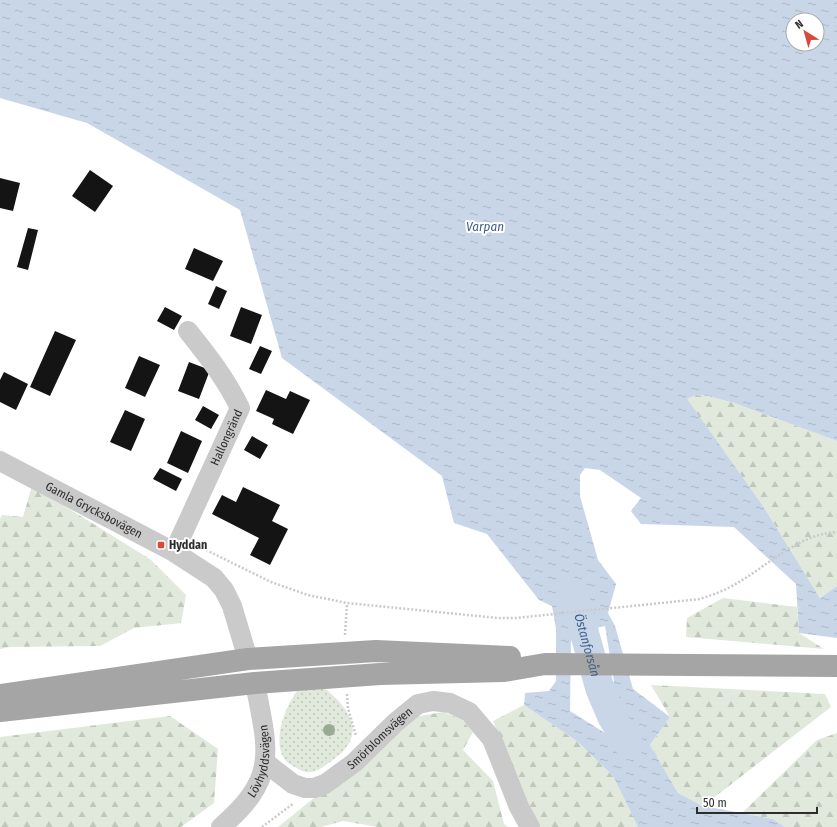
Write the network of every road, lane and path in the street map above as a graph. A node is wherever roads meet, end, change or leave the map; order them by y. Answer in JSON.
{"nodes":[{"id":1,"x":188,"y":331,"type":"dead end"},
{"id":2,"x":0,"y":461,"type":"edge"},
{"id":3,"x":837,"y":532,"type":"edge"},
{"id":4,"x":174,"y":552,"type":"junction"},
{"id":5,"x":345,"y":638,"type":"dead end"},
{"id":6,"x":248,"y":658,"type":"junction"},
{"id":7,"x":545,"y":664,"type":"junction"},
{"id":8,"x":837,"y":666,"type":"edge"},
{"id":9,"x":255,"y":683,"type":"junction"},
{"id":10,"x":347,"y":693,"type":"dead end"},
{"id":11,"x":0,"y":695,"type":"edge"},
{"id":12,"x":0,"y":711,"type":"edge"},
{"id":13,"x":364,"y":753,"type":"junction"},
{"id":14,"x":266,"y":763,"type":"junction"},
{"id":15,"x":305,"y":788,"type":"junction"},
{"id":16,"x":221,"y":827,"type":"edge"},
{"id":17,"x":262,"y":827,"type":"edge"},
{"id":18,"x":530,"y":827,"type":"edge"}],
"edges":[{"from":1,"to":4,"type":"street","name":"Hallongränd"},
{"from":2,"to":4,"type":"street","name":"Gamla Grycksbovägen"},
{"from":3,"to":5,"type":"path"},
{"from":4,"to":6,"type":"street","name":"Gamla Grycksbovägen"},
{"from":6,"to":7,"type":"main road"},
{"from":6,"to":9,"type":"main road"},
{"from":6,"to":11,"type":"main road"},
{"from":7,"to":8,"type":"main road"},
{"from":7,"to":9,"type":"main road"},
{"from":9,"to":12,"type":"main road"},
{"from":9,"to":14,"type":"street","name":"Lövhyddsvägen"},
{"from":10,"to":13,"type":"path"},
{"from":13,"to":15,"type":"street","name":"Smörblomsvägen"},
{"from":13,"to":18,"type":"street","name":"Smörblomsvägen"},
{"from":14,"to":15,"type":"street"},
{"from":14,"to":16,"type":"street","name":"Lövhyddsvägen"},
{"from":15,"to":17,"type":"path"}]}
